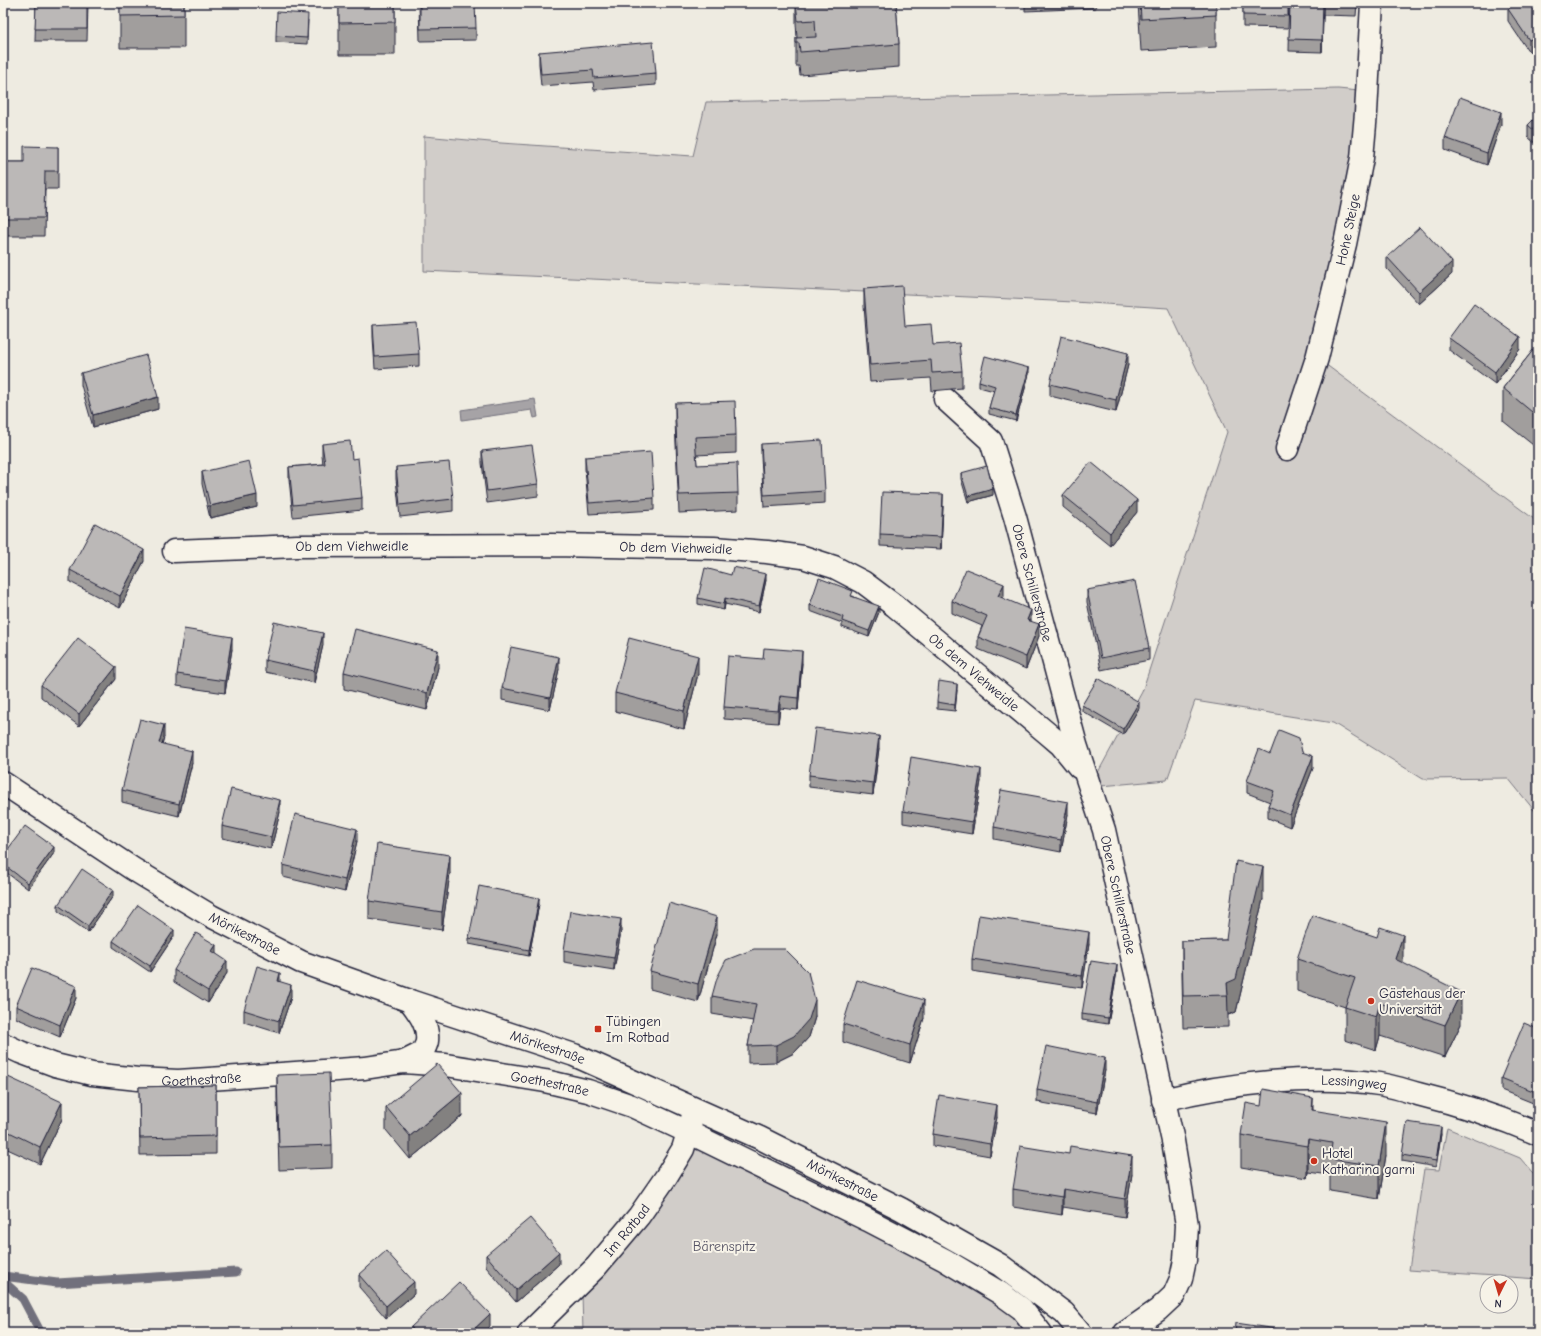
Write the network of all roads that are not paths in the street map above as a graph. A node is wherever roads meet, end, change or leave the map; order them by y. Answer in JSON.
{"nodes":[{"id":1,"x":1372,"y":3,"type":"edge"},
{"id":2,"x":945,"y":399,"type":"dead end"},
{"id":3,"x":1287,"y":449,"type":"dead end"},
{"id":4,"x":174,"y":551,"type":"dead end"},
{"id":5,"x":3,"y":783,"type":"edge"},
{"id":6,"x":1090,"y":787,"type":"junction"},
{"id":7,"x":410,"y":1001,"type":"junction"},
{"id":8,"x":3,"y":1044,"type":"edge"},
{"id":9,"x":404,"y":1062,"type":"junction"},
{"id":10,"x":1164,"y":1100,"type":"junction"},
{"id":11,"x":696,"y":1109,"type":"junction"},
{"id":12,"x":688,"y":1132,"type":"junction"},
{"id":13,"x":1538,"y":1134,"type":"edge"},
{"id":14,"x":529,"y":1333,"type":"edge"},
{"id":15,"x":1041,"y":1333,"type":"edge"},
{"id":16,"x":1081,"y":1333,"type":"edge"},
{"id":17,"x":1126,"y":1333,"type":"edge"}],
"edges":[{"from":1,"to":3,"type":"street","name":"Hohe Steige"},
{"from":2,"to":6,"type":"street","name":"Obere Schillerstraße"},
{"from":4,"to":6,"type":"street","name":"Ob dem Viehweidle"},
{"from":5,"to":7,"type":"street","name":"Mörikestraße"},
{"from":6,"to":10,"type":"street","name":"Obere Schillerstraße"},
{"from":7,"to":9,"type":"street","name":"Goethestraße"},
{"from":7,"to":11,"type":"street","name":"Mörikestraße"},
{"from":8,"to":9,"type":"street","name":"Goethestraße"},
{"from":9,"to":12,"type":"street","name":"Goethestraße"},
{"from":10,"to":13,"type":"street","name":"Lessingweg"},
{"from":10,"to":17,"type":"street","name":"Obere Schillerstraße"},
{"from":11,"to":12,"type":"street","name":"Im Rotbad"},
{"from":11,"to":16,"type":"street","name":"Mörikestraße"},
{"from":12,"to":14,"type":"street","name":"Im Rotbad"},
{"from":12,"to":15,"type":"street","name":"Mörikestraße"}]}
